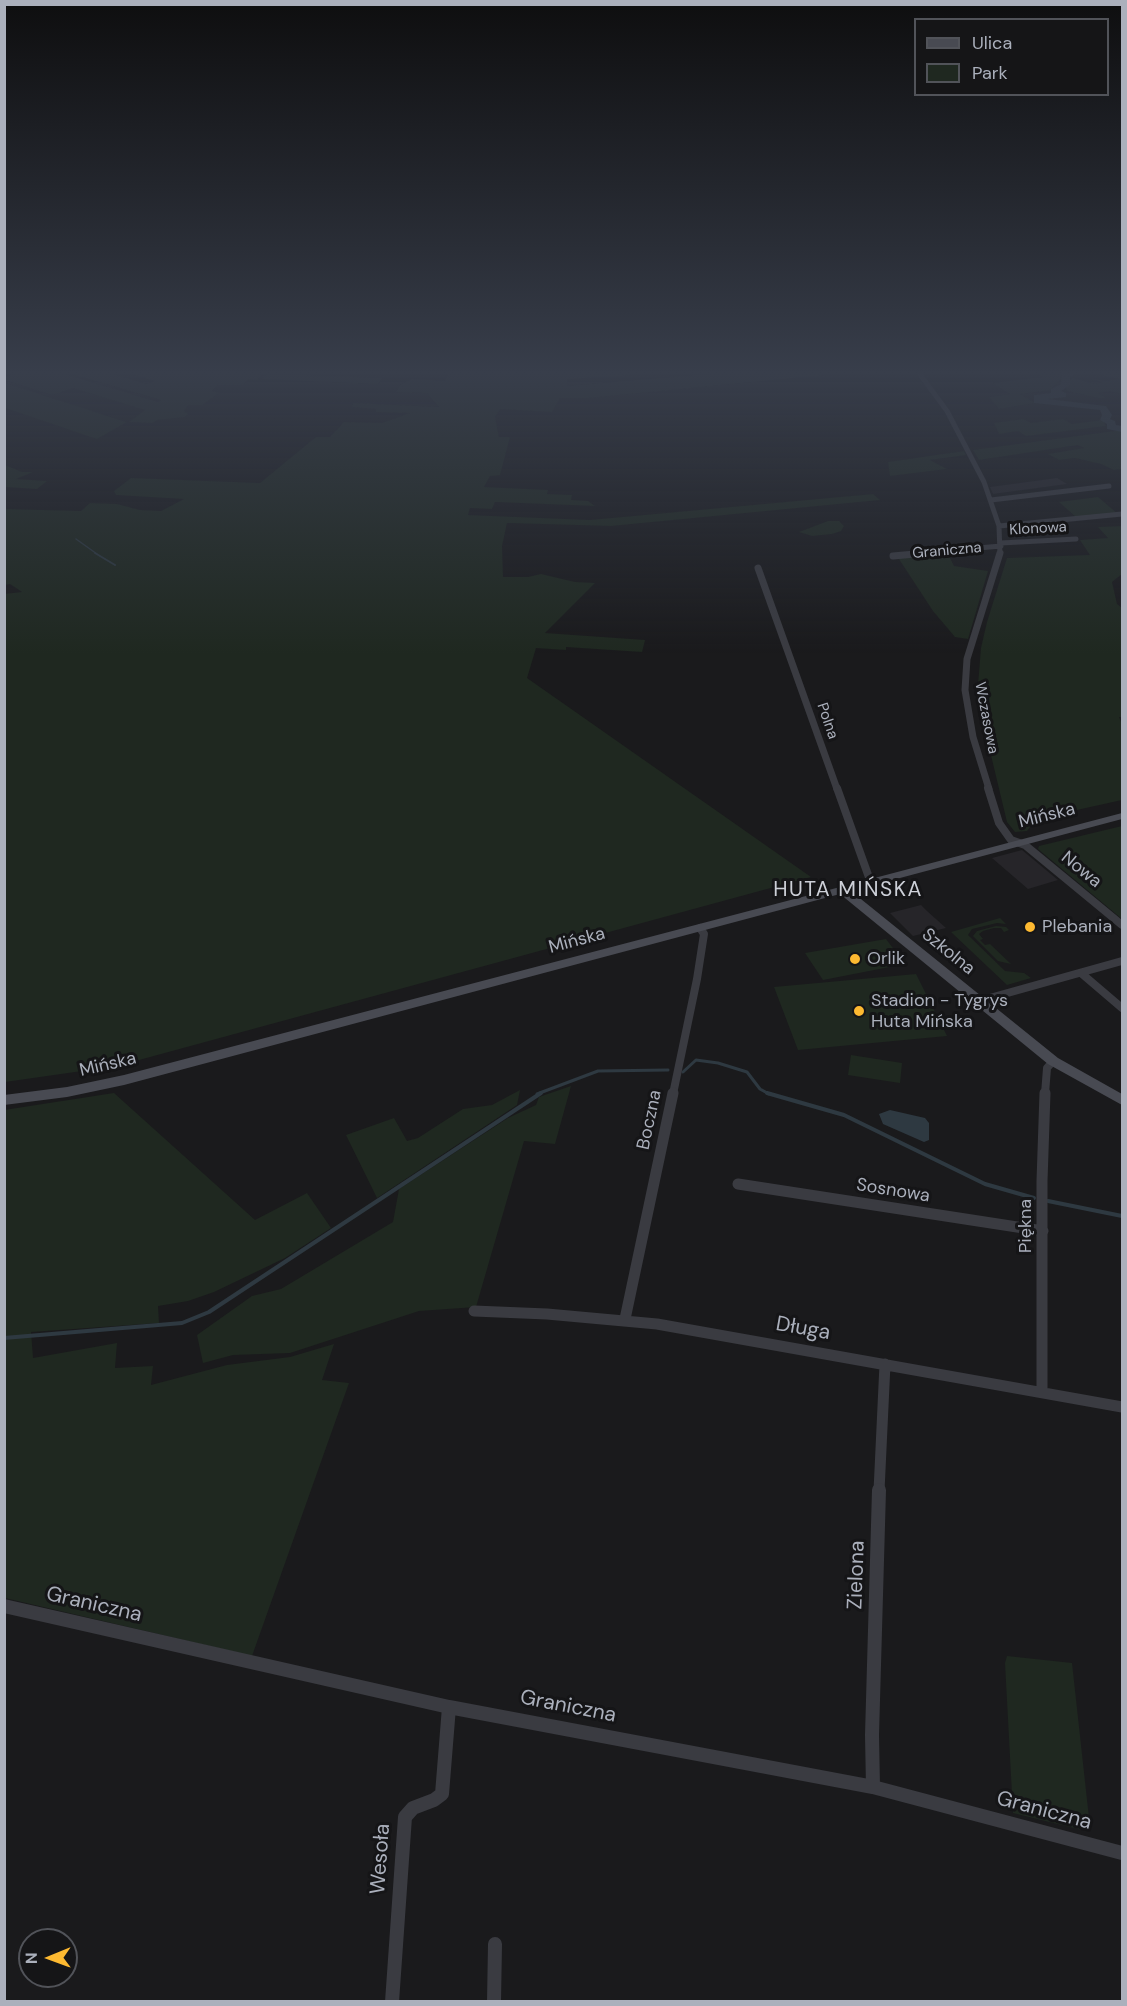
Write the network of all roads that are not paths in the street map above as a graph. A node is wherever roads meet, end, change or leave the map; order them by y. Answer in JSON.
{"nodes":[{"id":1,"x":975,"y":467,"type":"edge"},
{"id":2,"x":1109,"y":486,"type":"dead end"},
{"id":3,"x":991,"y":500,"type":"junction"},
{"id":4,"x":1122,"y":514,"type":"edge"},
{"id":5,"x":999,"y":526,"type":"junction"},
{"id":6,"x":1076,"y":539,"type":"dead end"},
{"id":7,"x":1001,"y":545,"type":"junction"},
{"id":8,"x":892,"y":556,"type":"dead end"},
{"id":9,"x":758,"y":568,"type":"dead end"},
{"id":10,"x":1122,"y":816,"type":"edge"},
{"id":11,"x":1018,"y":842,"type":"junction"},
{"id":12,"x":871,"y":883,"type":"junction"},
{"id":13,"x":842,"y":890,"type":"junction"},
{"id":14,"x":1122,"y":925,"type":"edge"},
{"id":15,"x":700,"y":928,"type":"junction"},
{"id":16,"x":1122,"y":961,"type":"edge"},
{"id":17,"x":1081,"y":973,"type":"junction"},
{"id":18,"x":979,"y":1000,"type":"junction"},
{"id":19,"x":1122,"y":1008,"type":"edge"},
{"id":20,"x":1053,"y":1061,"type":"junction"},
{"id":21,"x":4,"y":1100,"type":"edge"},
{"id":22,"x":1122,"y":1100,"type":"edge"},
{"id":23,"x":738,"y":1184,"type":"dead end"},
{"id":24,"x":1043,"y":1231,"type":"junction"},
{"id":25,"x":474,"y":1311,"type":"dead end"},
{"id":26,"x":625,"y":1320,"type":"junction"},
{"id":27,"x":885,"y":1364,"type":"junction"},
{"id":28,"x":1042,"y":1392,"type":"junction"},
{"id":29,"x":1122,"y":1407,"type":"edge"},
{"id":30,"x":4,"y":1606,"type":"edge"},
{"id":31,"x":449,"y":1707,"type":"junction"},
{"id":32,"x":873,"y":1787,"type":"junction"},
{"id":33,"x":1122,"y":1853,"type":"edge"},
{"id":34,"x":495,"y":1944,"type":"dead end"},
{"id":35,"x":392,"y":2001,"type":"edge"},
{"id":36,"x":494,"y":2001,"type":"edge"}],
"edges":[{"from":1,"to":3,"type":"street","name":"Wczasowa"},
{"from":2,"to":3,"type":"street"},
{"from":3,"to":5,"type":"street","name":"Wczasowa"},
{"from":4,"to":5,"type":"street"},
{"from":5,"to":7,"type":"street","name":"Wczasowa"},
{"from":6,"to":7,"type":"street","name":"Klonowa"},
{"from":7,"to":8,"type":"street","name":"Graniczna"},
{"from":7,"to":11,"type":"street","name":"Wczasowa"},
{"from":9,"to":12,"type":"street","name":"Polna"},
{"from":10,"to":11,"type":"main road","name":"Mińska"},
{"from":11,"to":12,"type":"main road","name":"Mińska"},
{"from":11,"to":14,"type":"street","name":"Nowa"},
{"from":12,"to":13,"type":"main road","name":"Mińska"},
{"from":13,"to":15,"type":"main road","name":"Mińska"},
{"from":13,"to":18,"type":"main road","name":"Szkolna"},
{"from":15,"to":21,"type":"main road","name":"Mińska"},
{"from":15,"to":26,"type":"street","name":"Boczna"},
{"from":16,"to":17,"type":"street"},
{"from":17,"to":18,"type":"street"},
{"from":17,"to":19,"type":"street"},
{"from":18,"to":20,"type":"main road","name":"Szkolna"},
{"from":20,"to":22,"type":"main road","name":"Szkolna"},
{"from":20,"to":24,"type":"street","name":"Piękna"},
{"from":23,"to":24,"type":"street","name":"Sosnowa"},
{"from":24,"to":28,"type":"street","name":"Piękna"},
{"from":25,"to":26,"type":"street","name":"Długa"},
{"from":26,"to":27,"type":"street","name":"Długa"},
{"from":27,"to":28,"type":"street","name":"Długa"},
{"from":27,"to":32,"type":"street","name":"Zielona"},
{"from":28,"to":29,"type":"street","name":"Długa"},
{"from":30,"to":31,"type":"street","name":"Graniczna"},
{"from":31,"to":32,"type":"street","name":"Graniczna"},
{"from":31,"to":35,"type":"street","name":"Wesoła"},
{"from":32,"to":33,"type":"street","name":"Graniczna"},
{"from":34,"to":36,"type":"street"}]}
